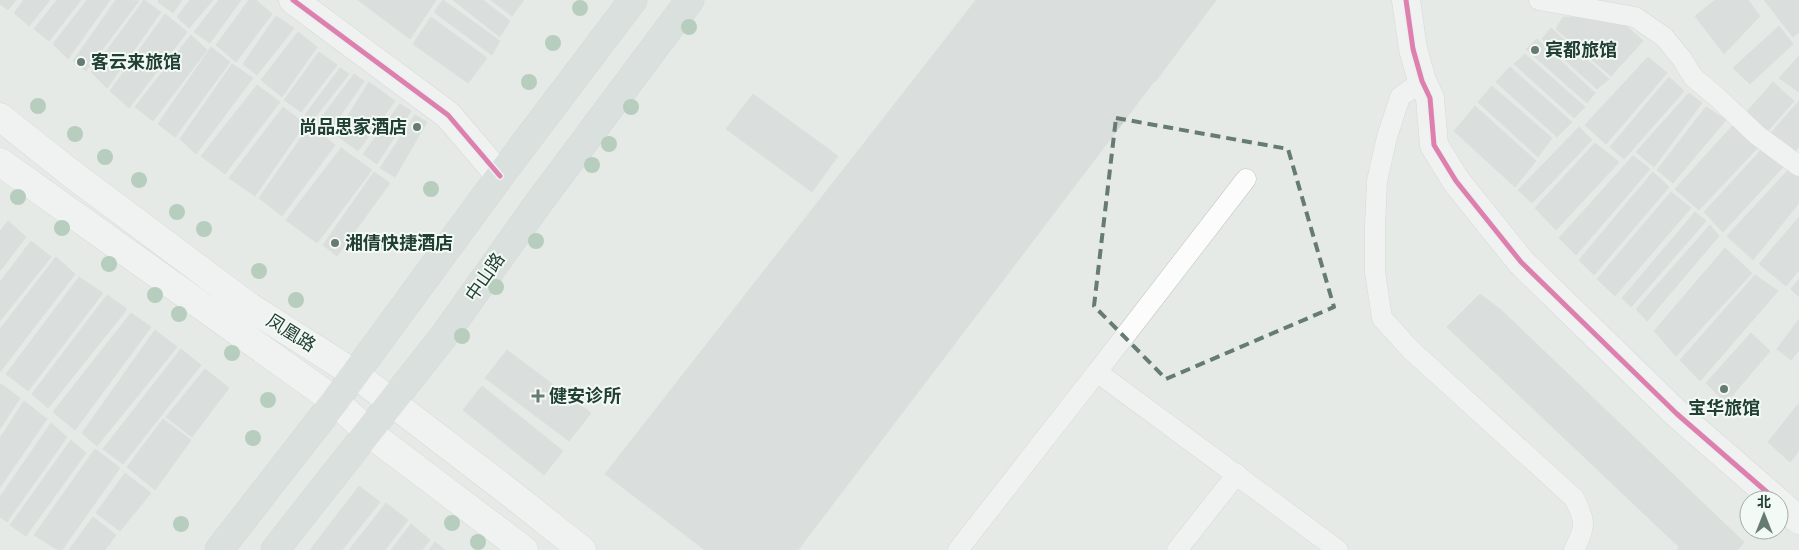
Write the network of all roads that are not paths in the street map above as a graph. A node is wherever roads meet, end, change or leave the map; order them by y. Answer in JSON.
{"nodes":[{"id":1,"x":293,"y":0,"type":"edge"},
{"id":2,"x":634,"y":0,"type":"edge"},
{"id":3,"x":690,"y":0,"type":"edge"},
{"id":4,"x":1406,"y":0,"type":"edge"},
{"id":5,"x":1539,"y":0,"type":"edge"},
{"id":6,"x":322,"y":8,"type":"edge"},
{"id":7,"x":1422,"y":81,"type":"junction"},
{"id":8,"x":0,"y":117,"type":"edge"},
{"id":9,"x":0,"y":162,"type":"edge"},
{"id":10,"x":1799,"y":166,"type":"edge"},
{"id":11,"x":500,"y":176,"type":"junction"},
{"id":12,"x":1246,"y":179,"type":"dead end"},
{"id":13,"x":1097,"y":372,"type":"junction"},
{"id":14,"x":355,"y":374,"type":"junction"},
{"id":15,"x":335,"y":401,"type":"junction"},
{"id":16,"x":392,"y":401,"type":"junction"},
{"id":17,"x":368,"y":432,"type":"junction"},
{"id":18,"x":1237,"y":474,"type":"junction"},
{"id":19,"x":1764,"y":490,"type":"edge"},
{"id":20,"x":1789,"y":512,"type":"edge"},
{"id":21,"x":1799,"y":520,"type":"edge"},
{"id":22,"x":219,"y":550,"type":"edge"},
{"id":23,"x":275,"y":550,"type":"edge"},
{"id":24,"x":524,"y":550,"type":"edge"},
{"id":25,"x":582,"y":550,"type":"edge"},
{"id":26,"x":958,"y":550,"type":"edge"},
{"id":27,"x":1177,"y":550,"type":"edge"},
{"id":28,"x":1338,"y":550,"type":"edge"},
{"id":29,"x":1574,"y":550,"type":"edge"}],
"edges":[{"from":1,"to":6,"type":"main road"},
{"from":2,"to":11,"type":"main road"},
{"from":3,"to":16,"type":"main road","name":"中山路"},
{"from":4,"to":7,"type":"main road"},
{"from":5,"to":10,"type":"lane"},
{"from":6,"to":11,"type":"main road"},
{"from":7,"to":19,"type":"main road"},
{"from":7,"to":29,"type":"lane"},
{"from":8,"to":14,"type":"main road","name":"凤凰路"},
{"from":9,"to":15,"type":"main road","name":"凤凰路"},
{"from":11,"to":14,"type":"main road"},
{"from":12,"to":13,"type":"lane"},
{"from":13,"to":18,"type":"lane"},
{"from":13,"to":26,"type":"lane"},
{"from":14,"to":15,"type":"main road"},
{"from":14,"to":16,"type":"main road","name":"凤凰路"},
{"from":15,"to":17,"type":"main road","name":"凤凰路"},
{"from":15,"to":22,"type":"main road"},
{"from":16,"to":17,"type":"main road","name":"中山路"},
{"from":16,"to":25,"type":"main road","name":"凤凰路"},
{"from":17,"to":23,"type":"main road","name":"中山路"},
{"from":17,"to":24,"type":"main road","name":"凤凰路"},
{"from":18,"to":27,"type":"lane"},
{"from":18,"to":28,"type":"lane"},
{"from":20,"to":21,"type":"main road"}]}
